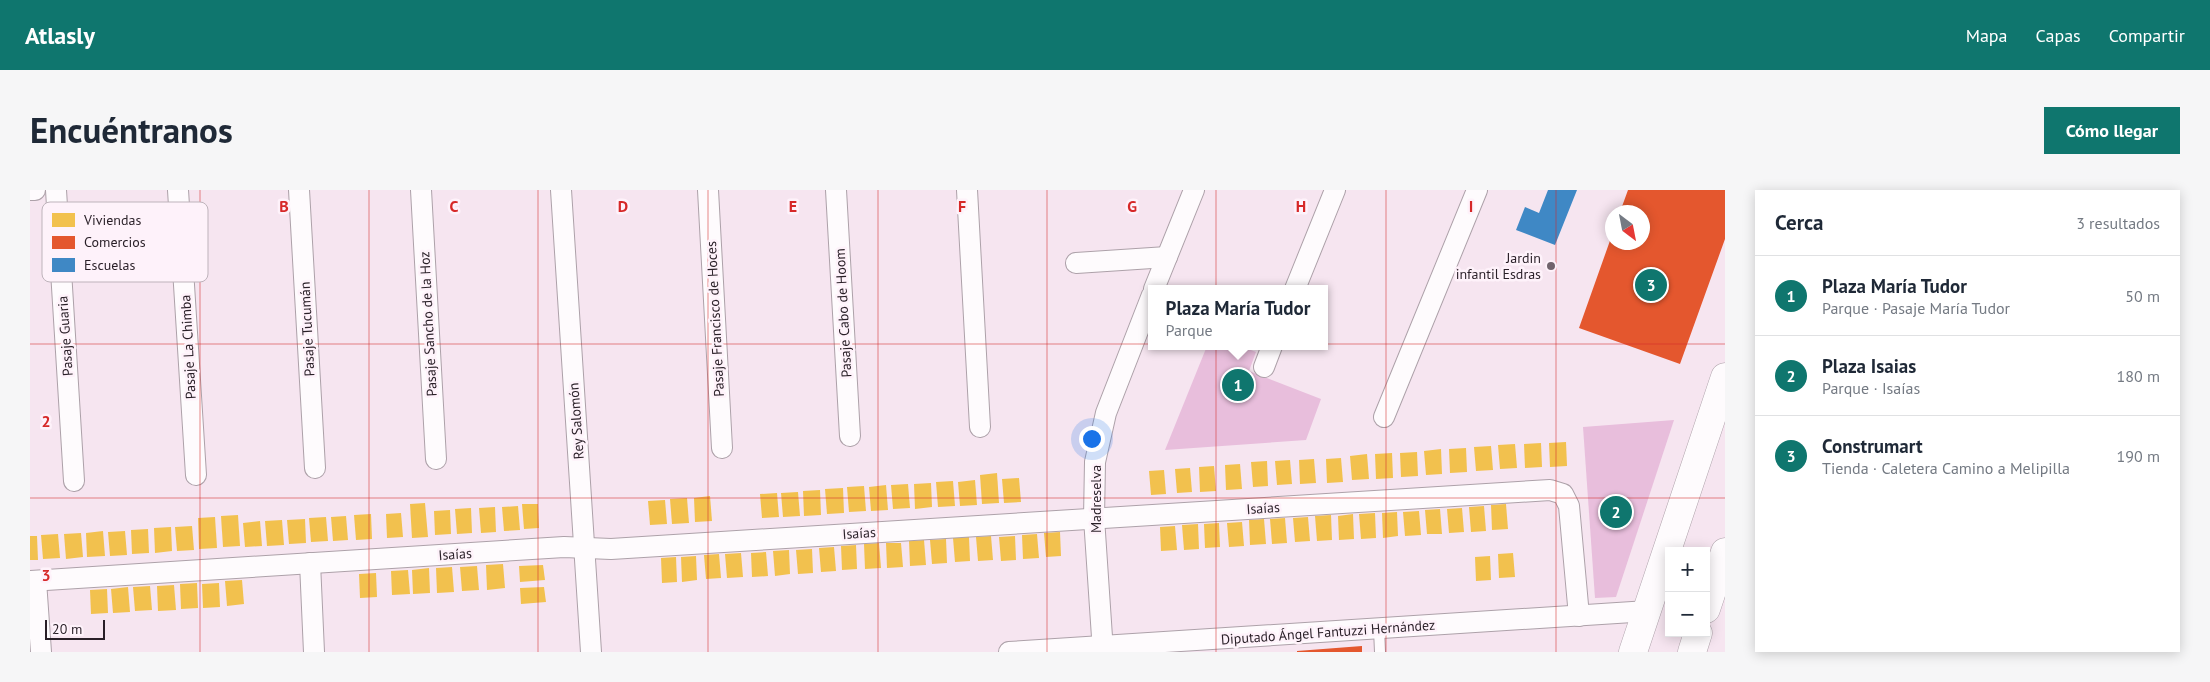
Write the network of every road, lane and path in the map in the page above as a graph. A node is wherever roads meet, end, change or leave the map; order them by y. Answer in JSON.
{"nodes":[{"id":1,"x":30,"y":190,"type":"edge"},
{"id":2,"x":35,"y":190,"type":"edge"},
{"id":3,"x":299,"y":190,"type":"edge"},
{"id":4,"x":421,"y":190,"type":"edge"},
{"id":5,"x":561,"y":190,"type":"edge"},
{"id":6,"x":708,"y":190,"type":"edge"},
{"id":7,"x":836,"y":190,"type":"edge"},
{"id":8,"x":968,"y":190,"type":"edge"},
{"id":9,"x":1194,"y":190,"type":"edge"},
{"id":10,"x":1335,"y":190,"type":"edge"},
{"id":11,"x":1477,"y":190,"type":"edge"},
{"id":12,"x":1167,"y":257,"type":"junction"},
{"id":13,"x":1076,"y":263,"type":"dead end"},
{"id":14,"x":62,"y":282,"type":"edge"},
{"id":15,"x":184,"y":282,"type":"edge"},
{"id":16,"x":1156,"y":285,"type":"edge"},
{"id":17,"x":1297,"y":285,"type":"edge"},
{"id":18,"x":1148,"y":305,"type":"edge"},
{"id":19,"x":1270,"y":350,"type":"edge"},
{"id":20,"x":1264,"y":367,"type":"dead end"},
{"id":21,"x":1725,"y":377,"type":"edge"},
{"id":22,"x":1384,"y":417,"type":"dead end"},
{"id":23,"x":980,"y":427,"type":"dead end"},
{"id":24,"x":850,"y":436,"type":"dead end"},
{"id":25,"x":722,"y":448,"type":"dead end"},
{"id":26,"x":436,"y":459,"type":"dead end"},
{"id":27,"x":315,"y":468,"type":"dead end"},
{"id":28,"x":196,"y":475,"type":"dead end"},
{"id":29,"x":74,"y":481,"type":"dead end"},
{"id":30,"x":1094,"y":518,"type":"junction"},
{"id":31,"x":584,"y":548,"type":"junction"},
{"id":32,"x":1725,"y":552,"type":"edge"},
{"id":33,"x":310,"y":563,"type":"junction"},
{"id":34,"x":33,"y":581,"type":"edge"},
{"id":35,"x":1710,"y":597,"type":"edge"},
{"id":36,"x":1648,"y":611,"type":"junction"},
{"id":37,"x":1580,"y":616,"type":"junction"},
{"id":38,"x":1379,"y":628,"type":"junction"},
{"id":39,"x":1697,"y":637,"type":"edge"},
{"id":40,"x":1103,"y":649,"type":"edge"},
{"id":41,"x":41,"y":652,"type":"edge"},
{"id":42,"x":314,"y":652,"type":"edge"},
{"id":43,"x":591,"y":652,"type":"edge"},
{"id":44,"x":1009,"y":652,"type":"edge"},
{"id":45,"x":1380,"y":652,"type":"edge"},
{"id":46,"x":1633,"y":652,"type":"edge"},
{"id":47,"x":1692,"y":652,"type":"edge"}],
"edges":[{"from":1,"to":2,"type":"street"},
{"from":3,"to":27,"type":"street","name":"Pasaje Tucumán"},
{"from":4,"to":26,"type":"street","name":"Pasaje Sancho de la Hoz"},
{"from":5,"to":31,"type":"street","name":"Rey Salomón"},
{"from":6,"to":25,"type":"street","name":"Pasaje Francisco de Hoces"},
{"from":7,"to":24,"type":"street","name":"Pasaje Cabo de Hoom"},
{"from":8,"to":23,"type":"street"},
{"from":9,"to":12,"type":"street"},
{"from":10,"to":17,"type":"street"},
{"from":11,"to":22,"type":"street"},
{"from":12,"to":13,"type":"street"},
{"from":12,"to":16,"type":"street"},
{"from":14,"to":29,"type":"street","name":"Pasaje Guaria"},
{"from":15,"to":28,"type":"street","name":"Pasaje La Chimba"},
{"from":18,"to":30,"type":"street","name":"Madreselva"},
{"from":19,"to":20,"type":"street"},
{"from":21,"to":36,"type":"street"},
{"from":30,"to":31,"type":"street","name":"Isaías"},
{"from":30,"to":37,"type":"street","name":"Isaías"},
{"from":30,"to":40,"type":"street","name":"Madreselva"},
{"from":31,"to":33,"type":"street","name":"Isaías"},
{"from":31,"to":43,"type":"street","name":"Rey Salomón"},
{"from":32,"to":35,"type":"street"},
{"from":33,"to":34,"type":"street","name":"Isaías"},
{"from":33,"to":42,"type":"street"},
{"from":34,"to":41,"type":"street"},
{"from":36,"to":37,"type":"street","name":"Diputado Ángel Fantuzzi Hernández"},
{"from":36,"to":46,"type":"street"},
{"from":37,"to":38,"type":"street","name":"Diputado Ángel Fantuzzi Hernández"},
{"from":38,"to":40,"type":"street","name":"Diputado Ángel Fantuzzi Hernández"},
{"from":38,"to":45,"type":"lane"},
{"from":39,"to":47,"type":"street"},
{"from":40,"to":44,"type":"street","name":"Diputado Ángel Fantuzzi Hernández"}]}
